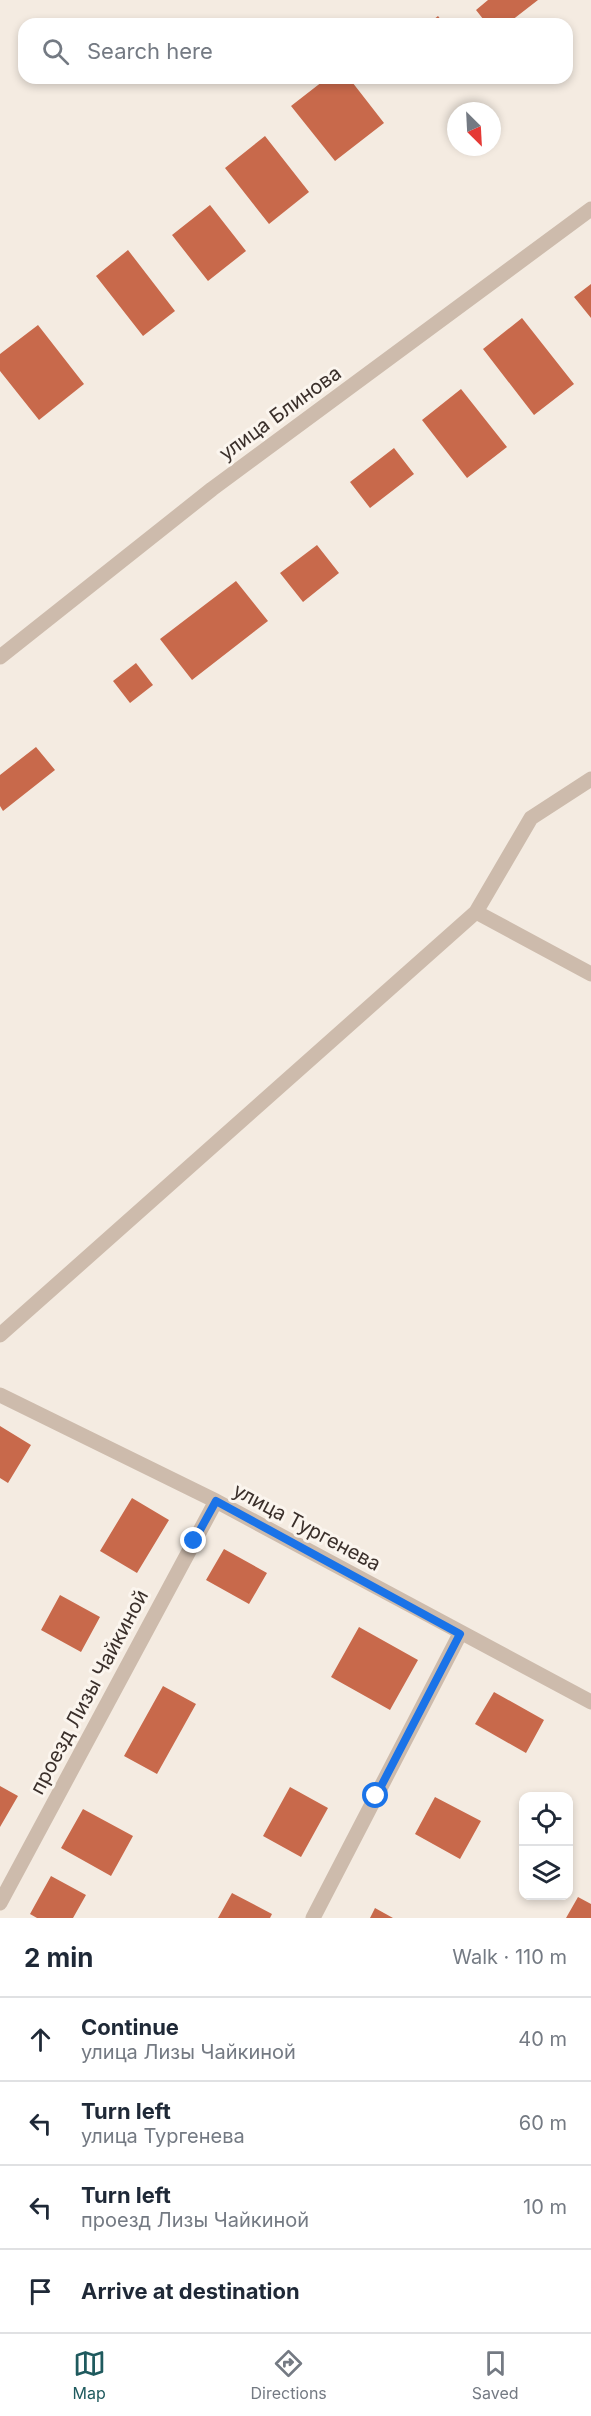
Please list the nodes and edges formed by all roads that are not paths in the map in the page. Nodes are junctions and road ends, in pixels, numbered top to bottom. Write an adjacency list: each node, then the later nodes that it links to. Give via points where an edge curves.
1 (591, 210): 2 (street, улица Блинова, via 213,489)
2 (0, 657)
3 (591, 779): 4 (street, via 531,819)
4 (476, 912): 5 (street); 6 (street)
5 (591, 974)
6 (0, 1335)
7 (0, 1395): 8 (street, улица Тургенева)
8 (216, 1501): 9 (street, улица Тургенева); 11 (street, проезд Лизы Чайкиной)
9 (460, 1634): 10 (street, улица Тургенева); 12 (street)
10 (591, 1702)
11 (0, 1903)
12 (313, 1918)

